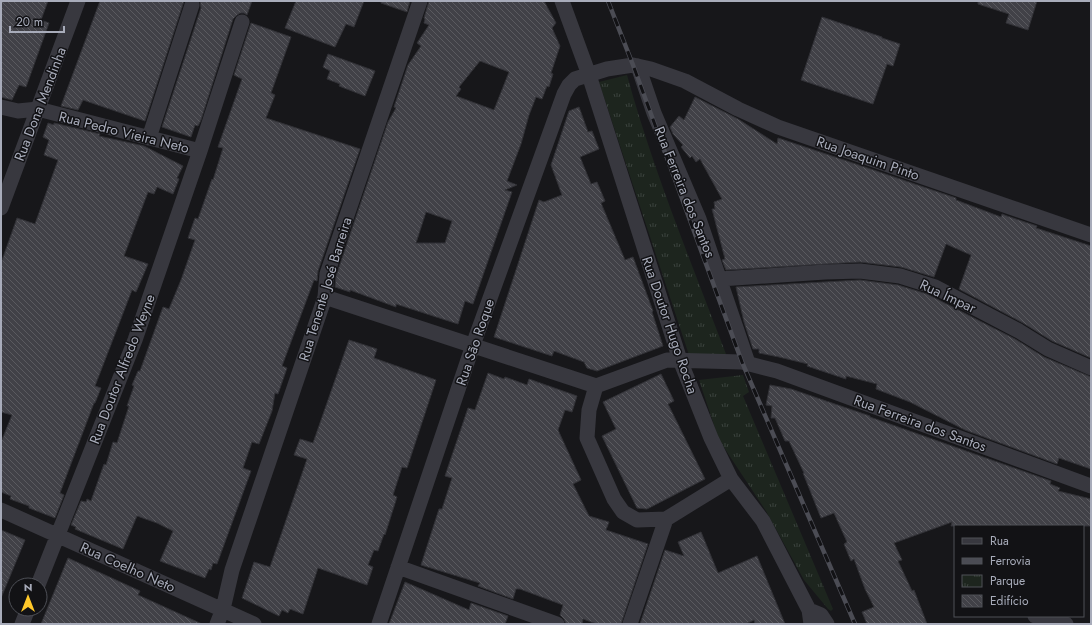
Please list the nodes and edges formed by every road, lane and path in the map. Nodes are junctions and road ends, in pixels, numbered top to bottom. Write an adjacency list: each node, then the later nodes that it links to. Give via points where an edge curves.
1 (78, 1): 9 (street, Rua Dona Mendinha)
2 (420, 1): 16 (street, Rua Tenente José Barreira, via 327,274)
3 (562, 1): 7 (street, Rua Doutor Hugo Rocha)
4 (192, 5): 10 (street)
5 (242, 22): 11 (street, Rua Doutor Alfredo Weyne)
6 (644, 67): 7 (street, via 633,65); 14 (street, Rua Joaquim Pinto, via 685,81 778,127); 15 (street, Rua Ferreira dos Santos, via 654,114 699,220)
7 (589, 75): 17 (street, Rua São Roque, via 575,79 564,94); 18 (street, Rua Doutor Hugo Rocha)
8 (1, 107): 9 (street, Rua Pedro Vieira Neto, via 18,111)
9 (38, 109): 10 (street, Rua Pedro Vieira Neto); 12 (street, Rua Dona Mendinha)
10 (148, 138): 11 (street, Rua Pedro Vieira Neto)
11 (200, 151): 26 (street, Rua Doutor Alfredo Weyne, via 135,340)
12 (7, 172): 13 (street, Rua Dona Mendinha)
13 (1, 208)
14 (1091, 235)
15 (720, 279): 19 (street, Rua Ferreira dos Santos); 20 (street, Rua Ímpar, via 860,271 900,276 935,287 1048,349)
16 (325, 297): 17 (street); 29 (street, Rua Tenente José Barreira, via 232,570)
17 (474, 345): 21 (street); 27 (street, Rua São Roque)
18 (680, 360): 19 (street, Rua Ferreira dos Santos); 21 (street, Rua Ferreira dos Santos, via 667,360); 22 (street, Rua Doutor Hugo Rocha, via 711,438)
19 (748, 363): 23 (street, Rua Ferreira dos Santos, via 777,371)
20 (1091, 368)
21 (596, 386): 25 (street, via 589,410 588,438 614,499 623,512 637,520)
22 (731, 479): 25 (street); 30 (street, Rua Doutor Hugo Rocha, via 763,521)
23 (1091, 486)
24 (1, 510): 26 (street, Rua Coelho Neto)
25 (666, 519): 36 (street)
26 (58, 536): 28 (street, Rua Doutor Alfredo Weyne); 29 (street, Rua Coelho Neto)
27 (398, 567): 34 (street, Rua São Roque); 35 (street)
28 (41, 577)
29 (223, 609): 32 (street, Rua Tenente José Barreira); 33 (street, Rua Coelho Neto)
30 (810, 617): 37 (street, Rua Doutor Hugo Rocha, via 821,615)
31 (1039, 617): 38 (street)
32 (217, 624)
33 (254, 624)
34 (379, 624)
35 (557, 624)
36 (630, 624)
37 (827, 624)
38 (1066, 624)

